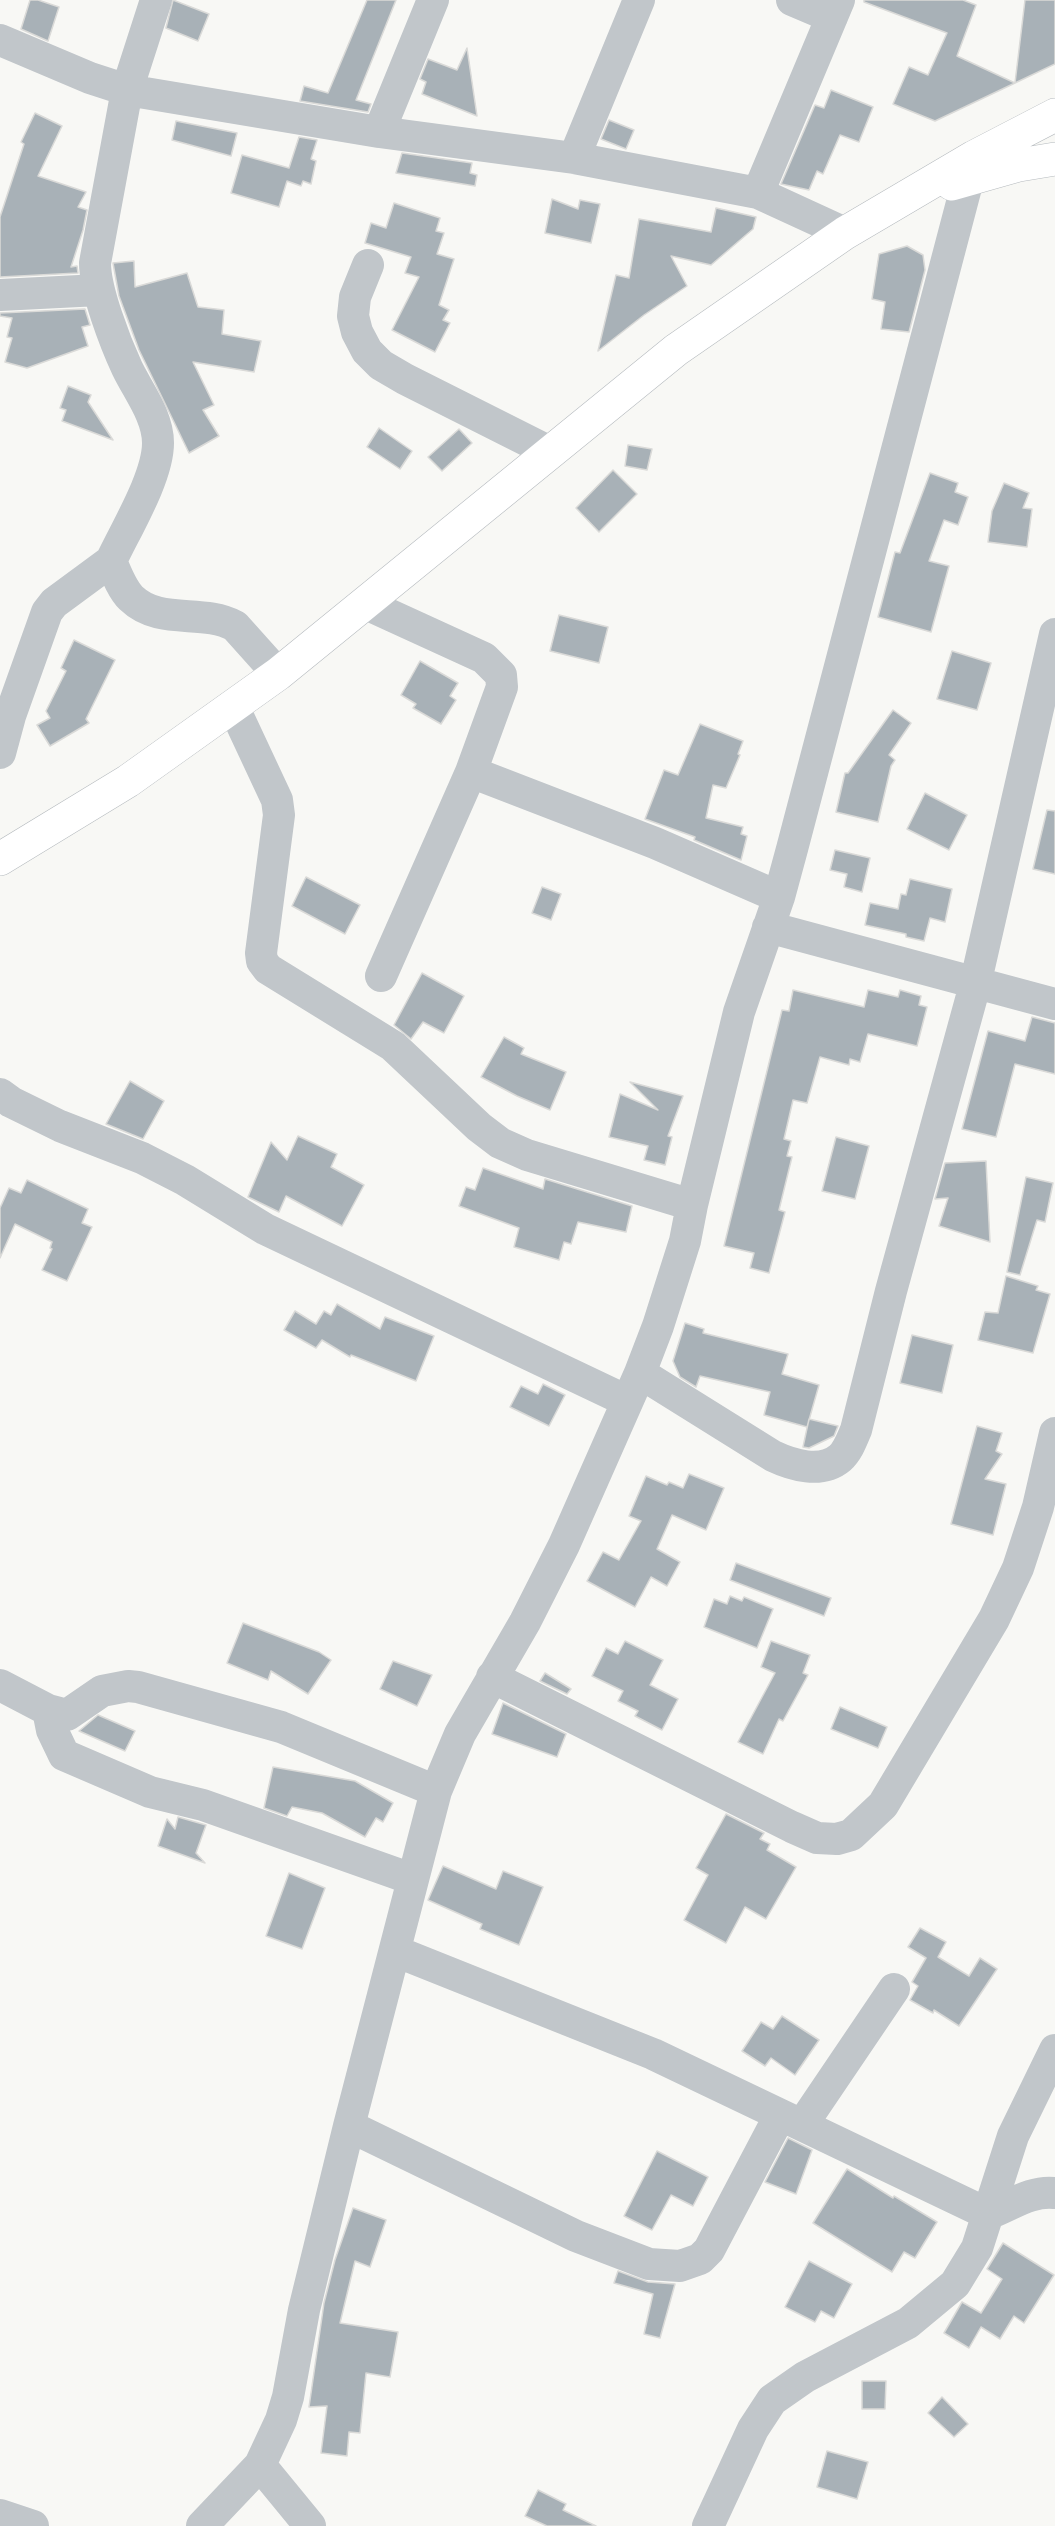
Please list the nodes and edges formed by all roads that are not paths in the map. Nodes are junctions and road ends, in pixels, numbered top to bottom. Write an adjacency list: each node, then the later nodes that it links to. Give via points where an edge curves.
1 (156, 0): 7 (street)
2 (433, 0): 9 (street)
3 (639, 0): 10 (street)
4 (792, 0): 5 (street)
5 (836, 9): 13 (street)
6 (0, 40): 7 (street)
7 (127, 90): 9 (street); 16 (street, via 98,243 95,276)
8 (1055, 115): 12 (main road)
9 (379, 132): 10 (street)
10 (574, 158): 13 (street)
11 (1055, 159): 12 (main road)
12 (972, 168): 14 (main road, via 915,192); 27 (street)
13 (758, 193): 14 (street)
14 (845, 233): 18 (main road, via 676,350)
15 (369, 265): 18 (street, via 355,297 353,316 367,351 405,379)
16 (99, 290): 17 (street); 19 (street, via 126,366 156,425 158,444 147,490)
17 (0, 295)
18 (550, 452): 20 (main road)
19 (111, 561): 22 (street, via 131,598 140,605 172,616 206,617 230,623); 24 (street, via 47,612)
20 (366, 604): 22 (main road); 25 (street, via 484,658 501,675 502,687)
21 (1055, 634): 30 (street)
22 (278, 674): 23 (main road)
23 (234, 708): 26 (main road, via 128,781); 33 (street, via 277,801 279,815 261,953 268,969 393,1046 500,1143 527,1155)
24 (0, 753)
25 (471, 772): 27 (street, via 655,843); 29 (street)
26 (0, 859)
27 (779, 897): 28 (street)
28 (768, 927): 30 (street); 33 (street, via 739,1012)
29 (381, 976)
30 (975, 985): 31 (street); 34 (street, via 856,1430 844,1454 822,1466 808,1467 782,1460)
31 (1055, 1004)
32 (0, 1094): 35 (street, via 60,1126 142,1158 264,1229)
33 (692, 1205): 34 (street, via 675,1278)
34 (640, 1373): 35 (street)
35 (627, 1401): 37 (street, via 564,1545)
36 (1055, 1433): 37 (street, via 1032,1527 994,1619 883,1805 851,1835 817,1838 792,1827)
37 (492, 1677): 40 (street, via 460,1734)
38 (0, 1684): 39 (street)
39 (48, 1710): 40 (street, via 68,1715 102,1691 138,1687 281,1727); 41 (street, via 64,1755 150,1792 204,1806)
40 (436, 1791): 41 (street)
41 (412, 1879): 42 (street)
42 (395, 1951): 45 (street, via 653,2055); 46 (street)
43 (894, 1989): 45 (street)
44 (1055, 2050): 48 (street, via 1013,2136)
45 (791, 2120): 46 (street, via 710,2250 700,2259 680,2266 649,2264 576,2236); 48 (street)
46 (349, 2126): 49 (street, via 304,2310 288,2397)
47 (1055, 2193): 48 (street, via 1024,2198)
48 (988, 2214): 54 (street, via 977,2248 955,2284 908,2323 805,2377 772,2400 753,2429)
49 (260, 2465): 52 (street); 53 (street)
50 (0, 2515): 51 (street)
51 (33, 2526)
52 (202, 2526)
53 (310, 2526)
54 (708, 2526)

